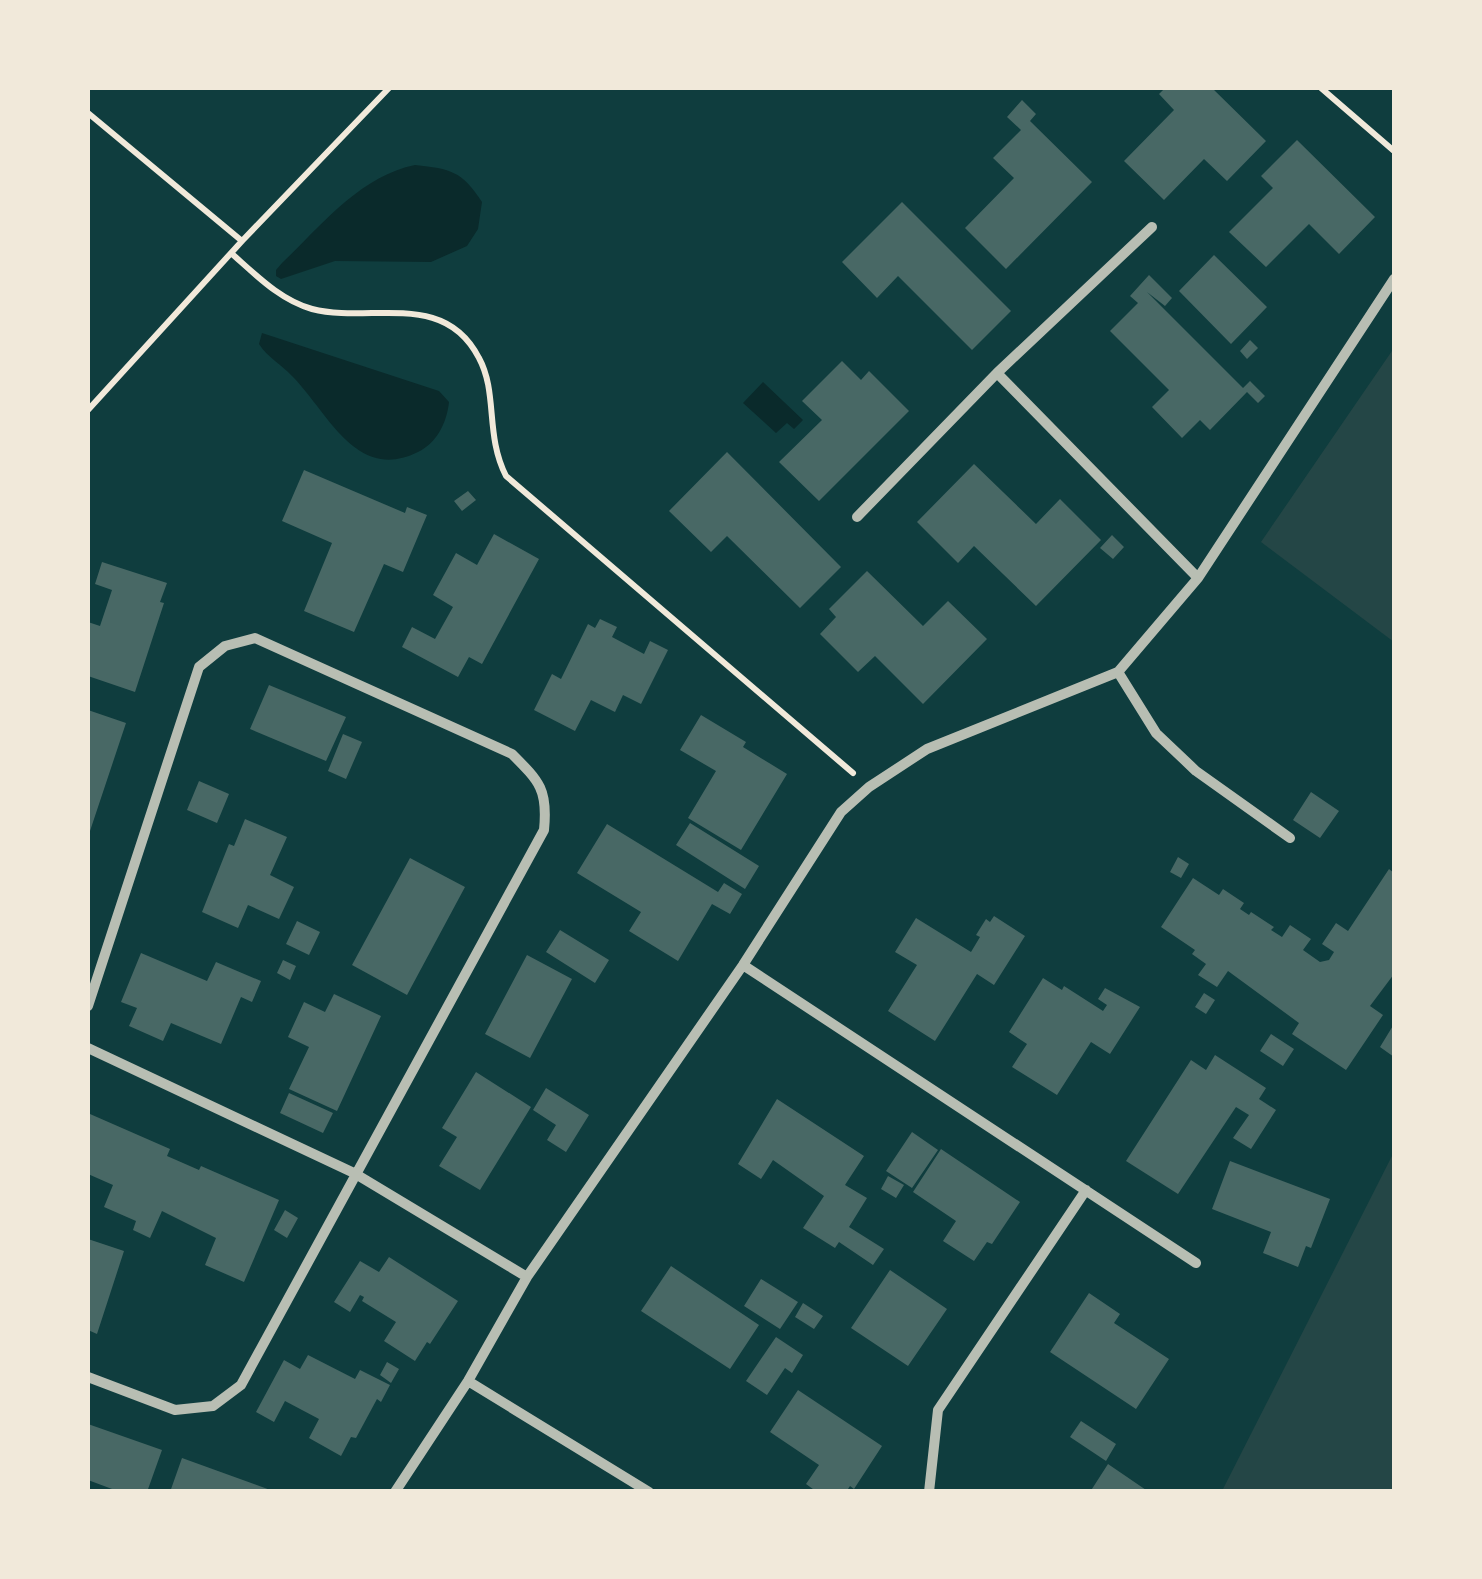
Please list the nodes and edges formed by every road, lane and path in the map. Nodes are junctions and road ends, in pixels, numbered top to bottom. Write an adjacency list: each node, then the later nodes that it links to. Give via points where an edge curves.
1 (389, 88): 6 (path)
2 (1320, 88): 4 (path)
3 (88, 113): 6 (path)
4 (1394, 151)
5 (1152, 228): 9 (street)
6 (242, 240): 7 (path)
7 (231, 253): 10 (path); 14 (path, via 280,295 311,309 421,314 456,330 480,359 495,454 506,476)
8 (1394, 279): 12 (street)
9 (998, 373): 11 (street); 12 (street)
10 (88, 410)
11 (856, 517)
12 (1198, 578): 13 (street)
13 (1118, 672): 14 (street, via 927,749); 15 (street, via 1156,732 1196,771)
14 (869, 787): 16 (street, via 840,812)
15 (1290, 838)
16 (743, 965): 20 (street); 22 (street)
17 (88, 1006): 19 (street, via 200,667 225,646 255,638 512,754 547,800 544,830)
18 (88, 1048): 19 (street)
19 (354, 1174): 22 (street); 23 (street, via 241,1385 212,1406 175,1410)
20 (1086, 1190): 21 (street); 27 (street, via 938,1410)
21 (1196, 1263)
22 (528, 1277): 24 (street)
23 (88, 1377)
24 (468, 1382): 25 (street); 26 (street)
25 (395, 1492)
26 (649, 1492)
27 (929, 1492)

